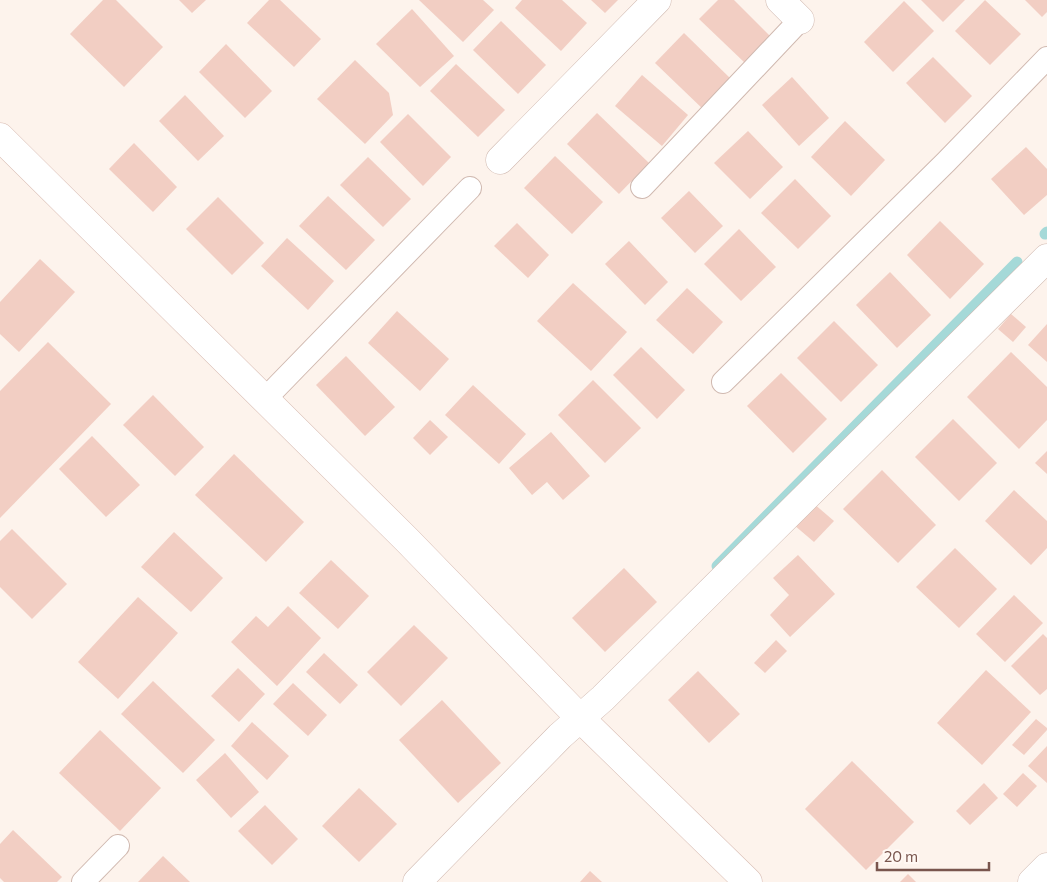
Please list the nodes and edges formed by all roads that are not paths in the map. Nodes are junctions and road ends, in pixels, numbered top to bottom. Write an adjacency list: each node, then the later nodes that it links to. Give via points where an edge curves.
1 (657, 0): 6 (street)
2 (780, 0): 3 (street)
3 (800, 20): 7 (lane)
4 (1047, 58): 10 (lane)
5 (0, 137): 11 (street)
6 (500, 160)
7 (642, 187)
8 (470, 188): 11 (lane)
9 (1046, 261): 12 (street)
10 (723, 382)
11 (265, 399): 12 (street)
12 (580, 718): 16 (street); 17 (street)
13 (118, 846): 15 (lane)
14 (1047, 867): 18 (street)
15 (83, 882)
16 (416, 882)
17 (748, 882)
18 (1032, 882)

